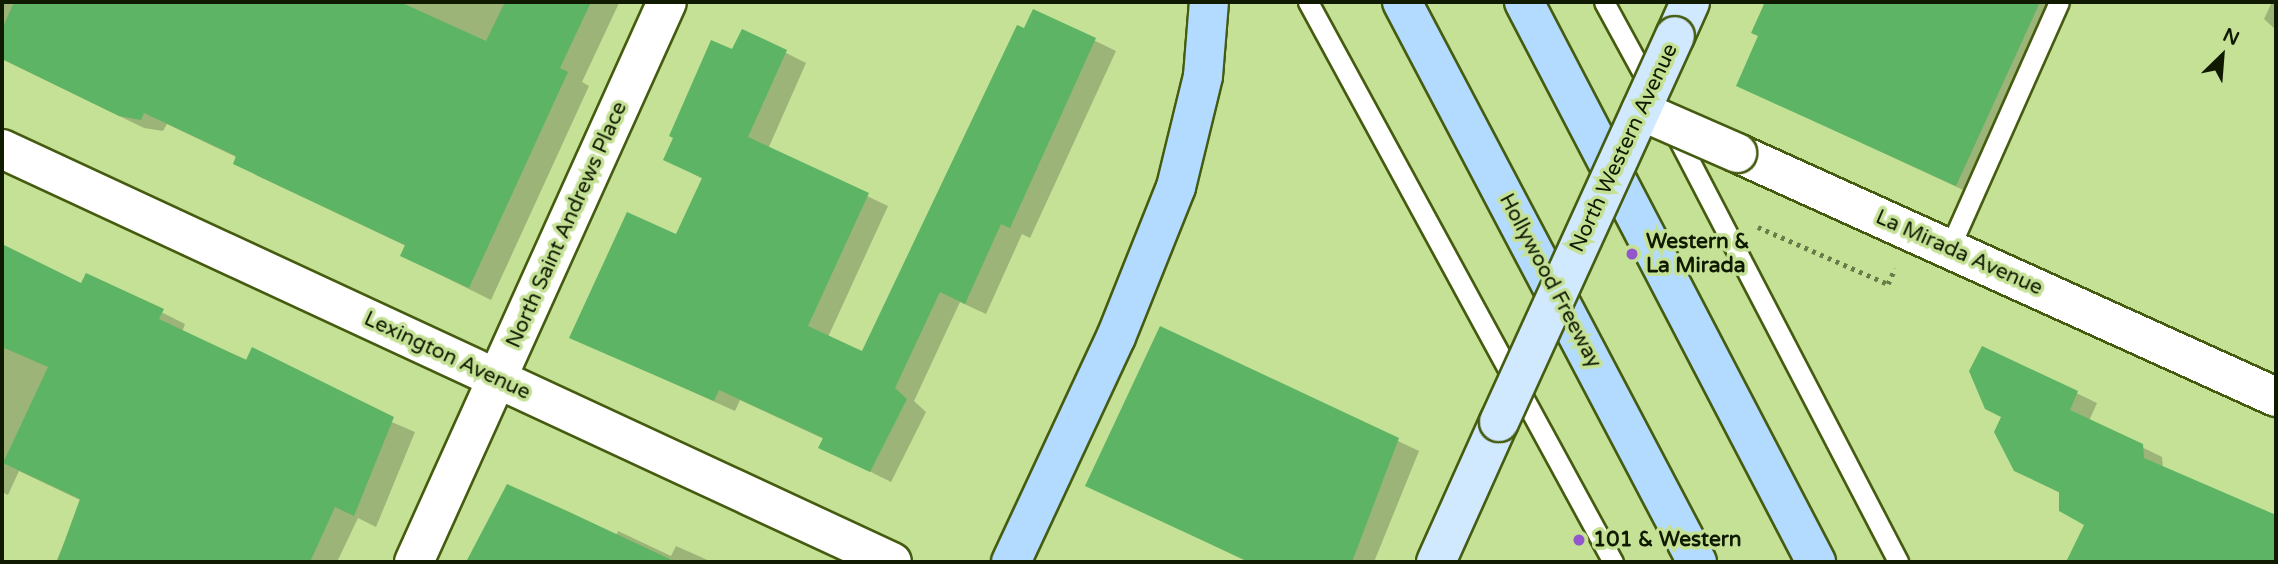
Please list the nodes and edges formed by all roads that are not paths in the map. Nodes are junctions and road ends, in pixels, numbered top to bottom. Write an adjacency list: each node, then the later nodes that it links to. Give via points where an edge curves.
1 (667, 2): 12 (street, North Saint Andrews Place)
2 (1209, 2): 16 (highway, via 1203,76 1176,187 1116,337)
3 (1308, 2): 18 (lane)
4 (1402, 2): 19 (highway, Hollywood Freeway)
5 (1524, 2): 20 (highway)
6 (1604, 2): 21 (lane, via 1719,210)
7 (1690, 2): 9 (main road, North Western Avenue, bridge)
8 (2059, 2): 11 (lane)
9 (1641, 111): 11 (street, La Mirada Avenue, bridge); 17 (main road, North Western Avenue, bridge)
10 (2, 149): 12 (street, Lexington Avenue)
11 (1949, 249): 13 (street, La Mirada Avenue)
12 (498, 379): 14 (street, North Saint Andrews Place); 15 (street, Lexington Avenue)
13 (2276, 397)
14 (414, 562)
15 (892, 562)
16 (1011, 562)
17 (1436, 562)
18 (1614, 562)
19 (1697, 562)
20 (1816, 562)
21 (1898, 562)

